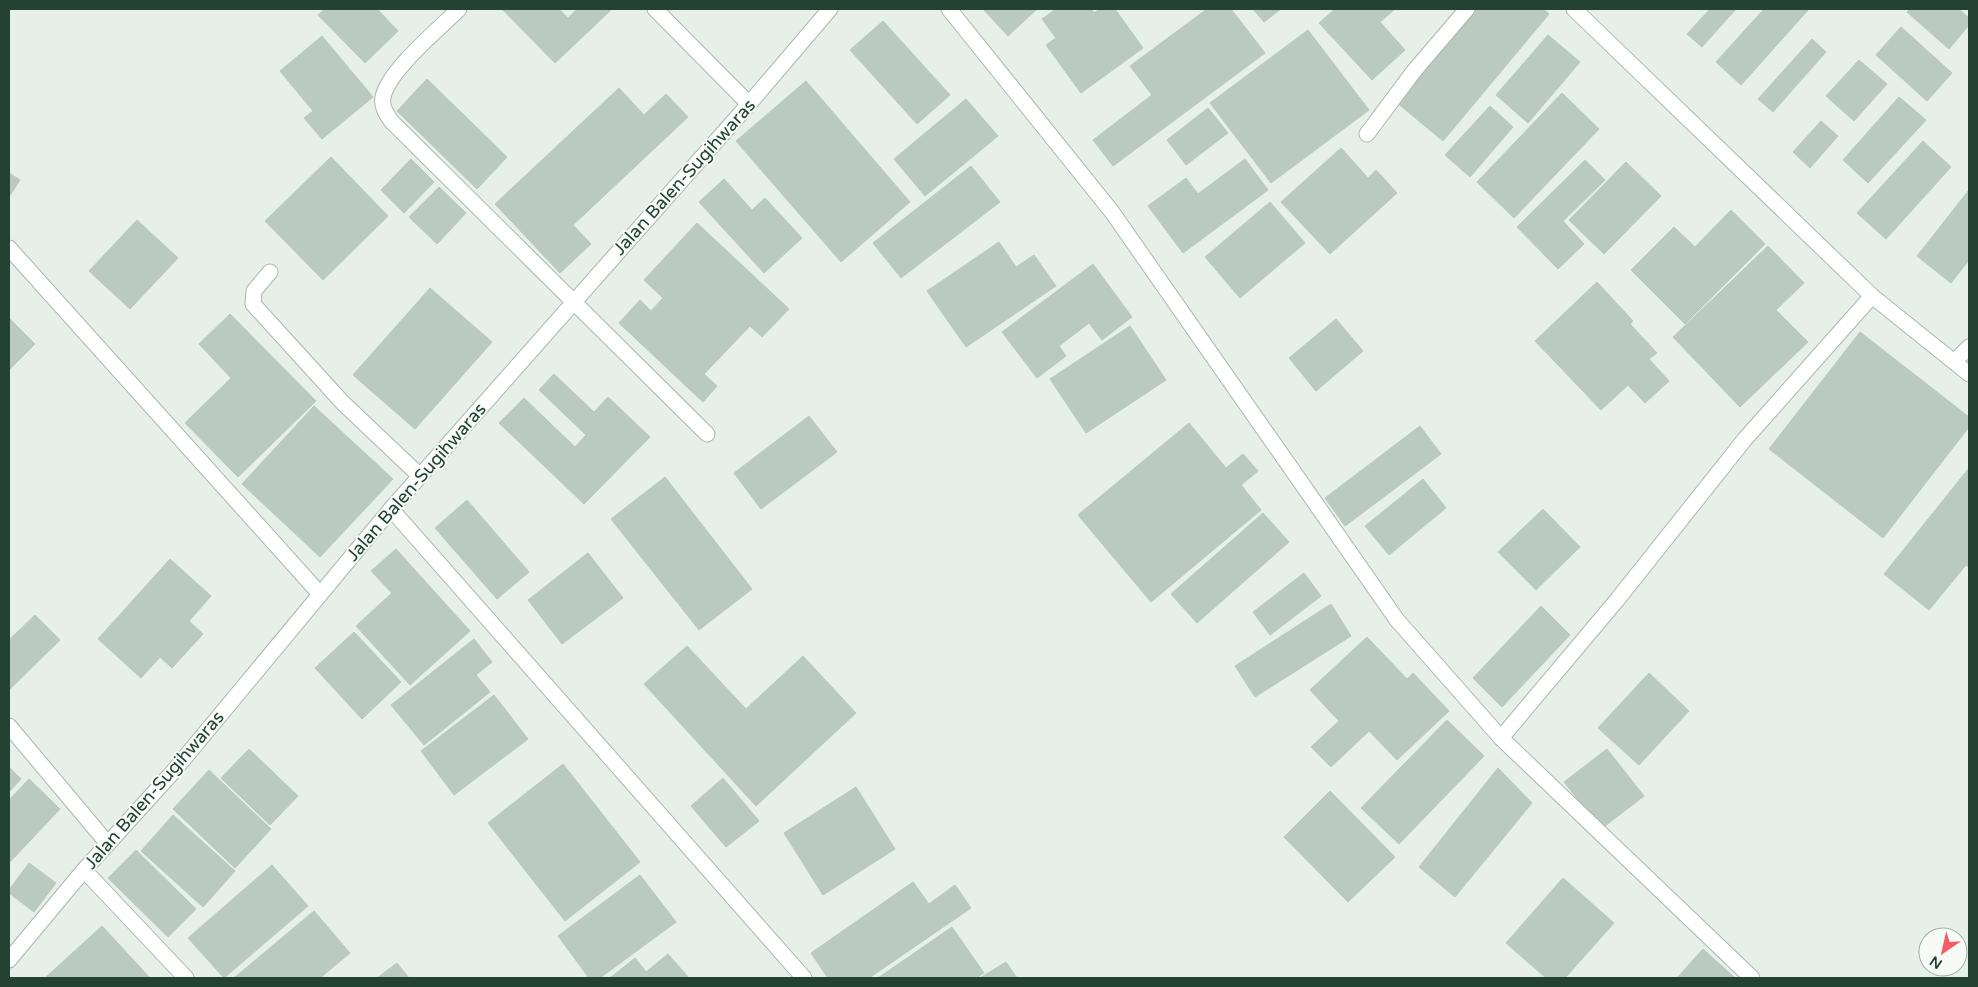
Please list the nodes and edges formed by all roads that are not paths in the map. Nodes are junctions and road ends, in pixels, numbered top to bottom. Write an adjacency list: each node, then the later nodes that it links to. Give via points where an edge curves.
1 (459, 9): 12 (street, via 392,76 382,99 385,111 392,122)
2 (656, 9): 7 (street)
3 (830, 9): 7 (street, Jalan Balen-Sugihwaras)
4 (949, 9): 21 (street, via 1112,212 1397,620)
5 (1467, 9): 8 (street, via 1414,71)
6 (1574, 9): 11 (street)
7 (749, 104): 12 (street, Jalan Balen-Sugihwaras)
8 (1367, 134)
9 (9, 248): 19 (street)
10 (270, 272): 17 (street, via 254,291 253,304 342,403)
11 (1872, 296): 14 (street); 21 (street, via 1745,439 1617,600)
12 (573, 302): 16 (street); 17 (street, Jalan Balen-Sugihwaras)
13 (1969, 347): 14 (street)
14 (1955, 361): 15 (street)
15 (1969, 374)
16 (707, 434)
17 (420, 476): 18 (street, Jalan Balen-Sugihwaras)
18 (391, 509): 19 (street, Jalan Balen-Sugihwaras); 26 (street)
19 (320, 594): 22 (street, Jalan Balen-Sugihwaras, via 172,773)
20 (9, 726): 22 (street)
21 (1501, 738): 27 (street)
22 (108, 844): 23 (street, Jalan Balen-Sugihwaras)
23 (84, 870): 24 (street, Jalan Balen-Sugihwaras); 25 (street)
24 (9, 960)
25 (186, 978)
26 (804, 978)
27 (1752, 978)

